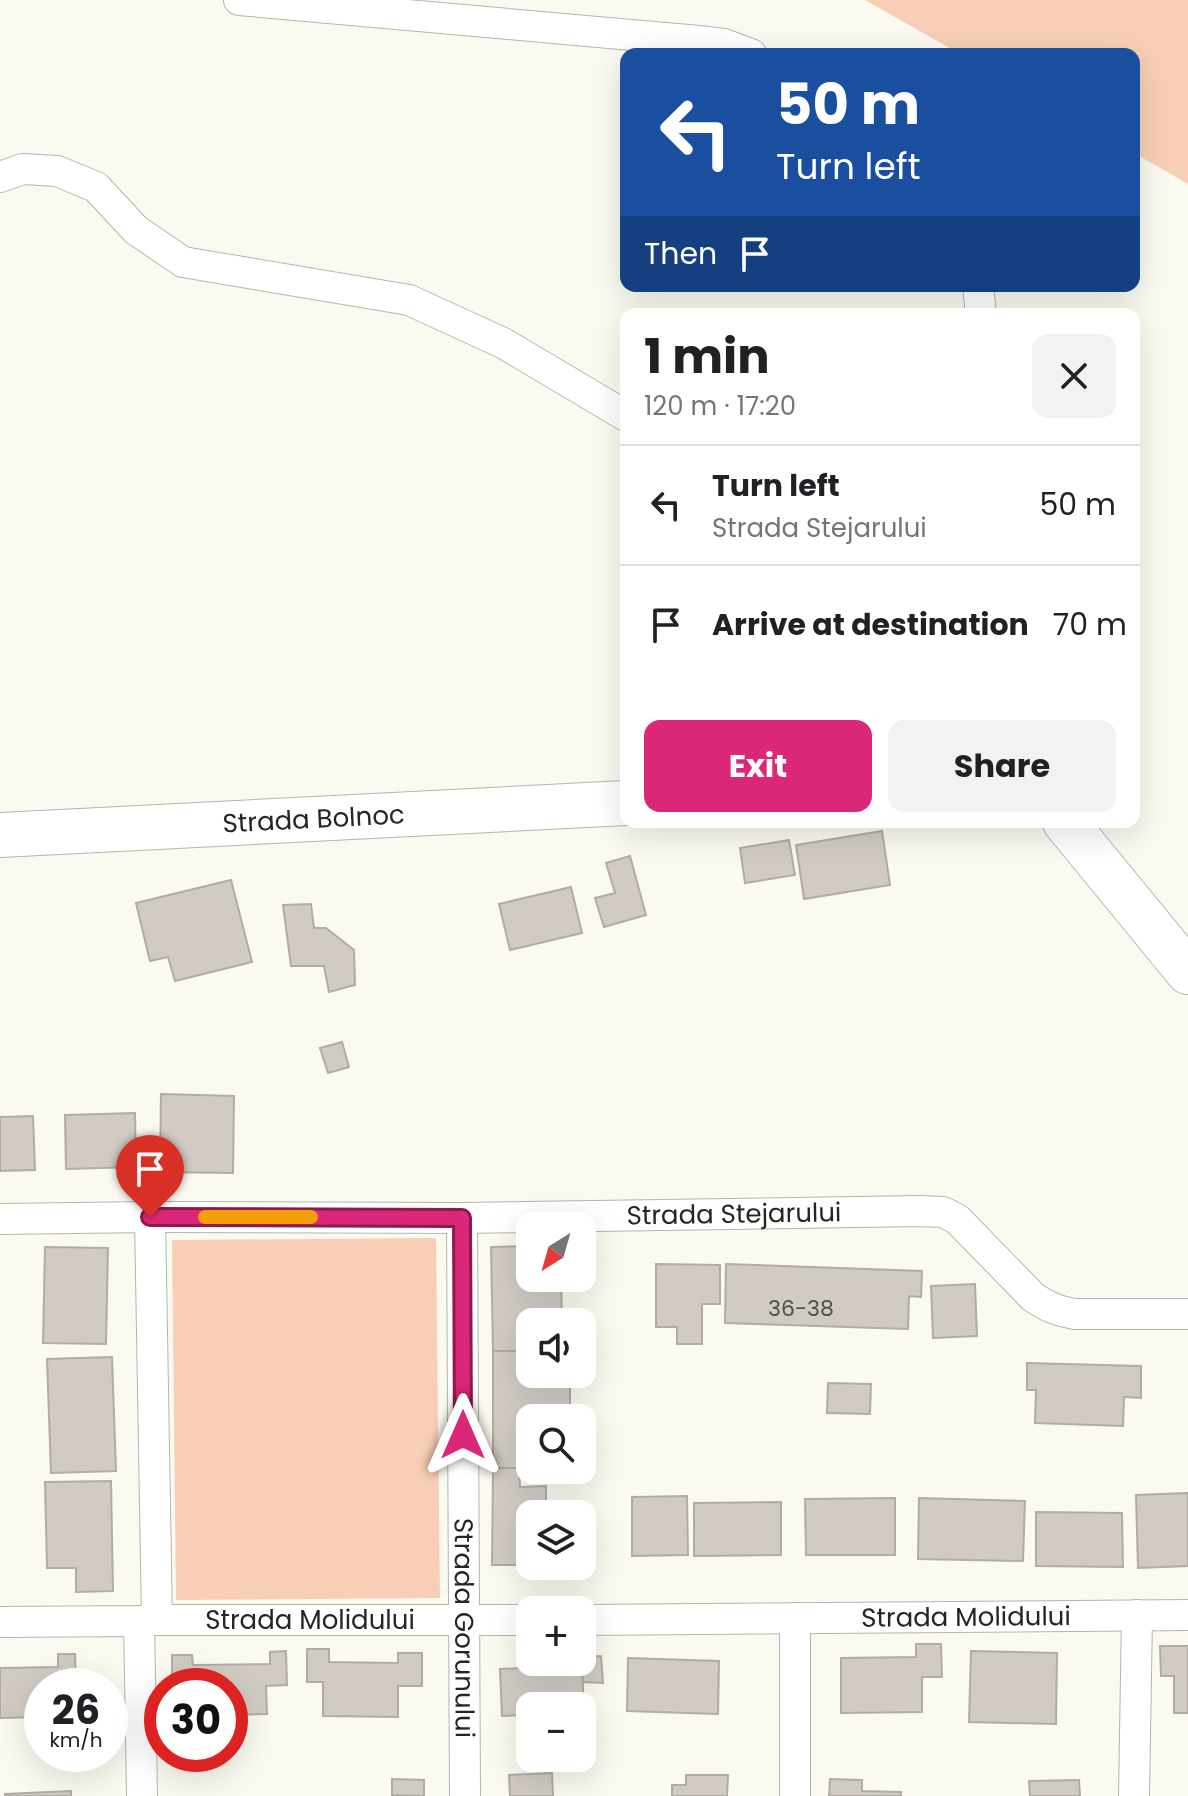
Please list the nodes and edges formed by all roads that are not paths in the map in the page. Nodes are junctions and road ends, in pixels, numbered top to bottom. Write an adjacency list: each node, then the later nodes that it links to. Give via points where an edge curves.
1 (239, 0): 2 (street)
2 (735, 48)
3 (0, 177): 4 (street, via 23,169 57,171 96,187 136,230 183,262 409,300 503,343)
4 (620, 412)
5 (620, 803): 7 (street, Strada Bolnoc)
6 (1070, 828): 8 (street)
7 (0, 835)
8 (1188, 972)
9 (150, 1217): 10 (street, Strada Stejarului); 11 (street, Strada Stejarului); 16 (street)
10 (462, 1218): 12 (street, Strada Stejarului, via 943,1212 957,1219 1047,1307 1075,1314); 19 (street, Strada Gorunului)
11 (0, 1219)
12 (1188, 1314)
13 (1137, 1615): 14 (street, Strada Molidului); 15 (street, Strada Molidului); 24 (street)
14 (1188, 1615)
15 (795, 1618): 18 (street, Strada Molidului); 23 (street)
16 (148, 1620): 19 (street, Strada Molidului); 20 (street, Strada Molidului); 21 (street)
17 (516, 1620): 19 (street, Strada Molidului)
18 (596, 1620)
19 (464, 1621): 22 (street, Strada Gorunului)
20 (0, 1622)
21 (142, 1796)
22 (465, 1796)
23 (795, 1796)
24 (1134, 1796)

